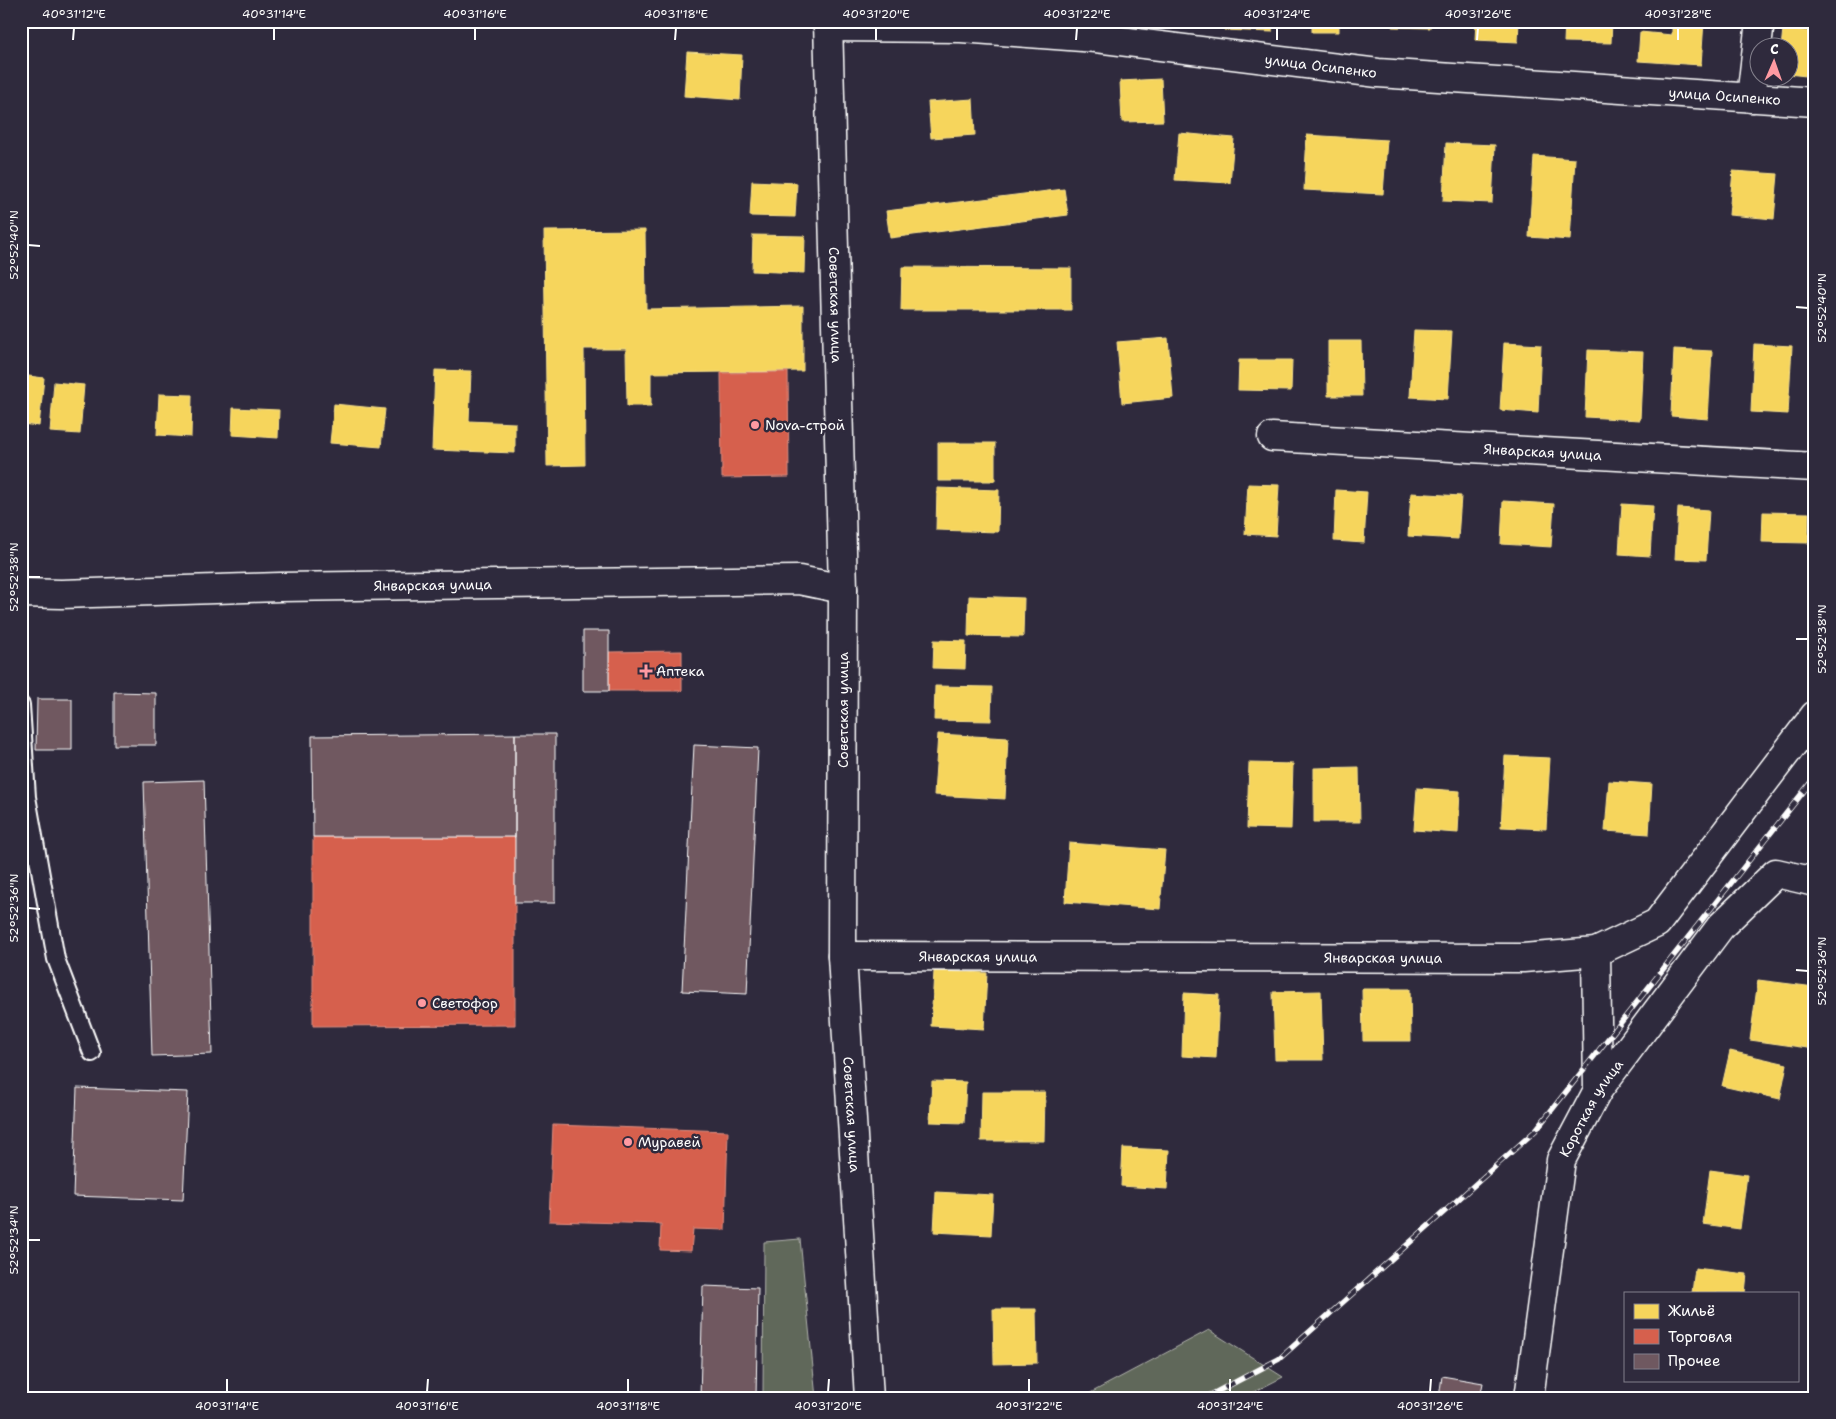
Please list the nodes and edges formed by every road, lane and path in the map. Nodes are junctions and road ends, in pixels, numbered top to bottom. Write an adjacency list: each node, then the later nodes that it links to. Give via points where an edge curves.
1 (1760, 21): 3 (street)
2 (828, 24): 3 (street, улица Осипенко, via 961,28 1086,37 1378,73); 7 (street, Советская улица)
3 (1751, 98): 4 (street, улица Осипенко)
4 (1815, 102)
5 (1272, 437): 6 (street, Январская улица)
6 (1815, 467)
7 (843, 589): 8 (street, Январская улица, via 799,580); 13 (street, Советская улица)
8 (21, 593)
9 (21, 705): 14 (lane, via 28,797 56,959)
10 (1815, 715): 12 (street, Январская улица, via 1657,923)
11 (1815, 882): 15 (street, Короткая улица, via 1776,873 1721,926)
12 (1596, 952): 13 (street, Январская улица, via 1523,958); 15 (street)
13 (842, 956): 16 (street, Советская улица)
14 (92, 1053)
15 (1598, 1090): 17 (street, Короткая улица, via 1561,1160)
16 (869, 1398)
17 (1529, 1398)

